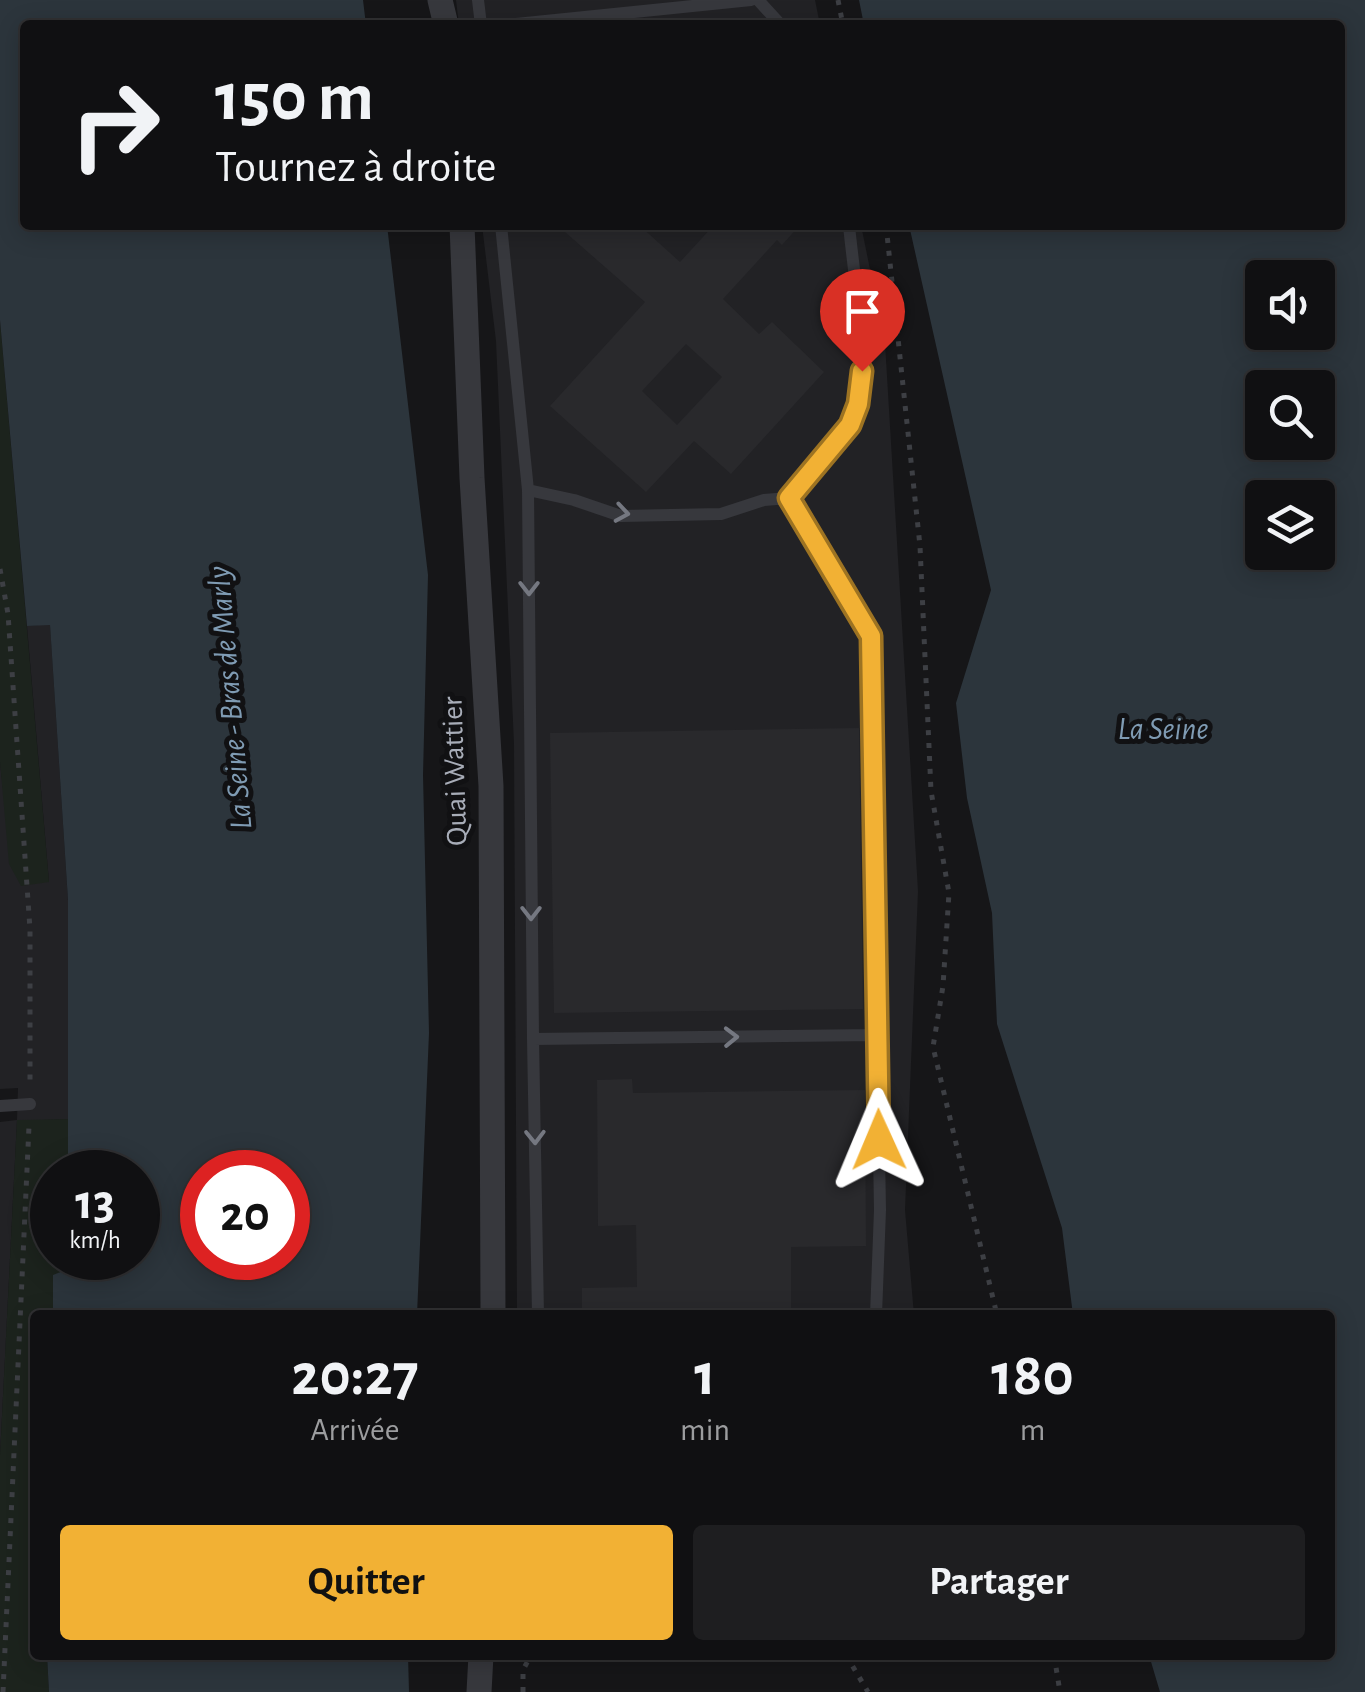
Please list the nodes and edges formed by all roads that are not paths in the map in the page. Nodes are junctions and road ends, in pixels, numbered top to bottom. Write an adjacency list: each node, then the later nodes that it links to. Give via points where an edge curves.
1 (755, 0): 2 (lane); 3 (lane)
2 (557, 20)
3 (776, 20)
4 (462, 230): 13 (street, Quai Wattier, via 490,786)
5 (502, 230): 7 (lane)
6 (849, 230): 8 (lane, via 862,371 858,404 850,425)
7 (528, 490): 8 (lane, one-way to 8, via 621,516 721,514); 10 (lane, one-way to 10)
8 (789, 498): 9 (lane, via 871,636)
9 (877, 1035): 10 (lane, one-way to 9); 15 (lane)
10 (532, 1040): 14 (lane, one-way to 14)
11 (30, 1104): 12 (lane)
12 (0, 1106)
13 (494, 1310)
14 (538, 1310)
15 (876, 1310)
16 (481, 1660): 17 (street)
17 (479, 1692)

